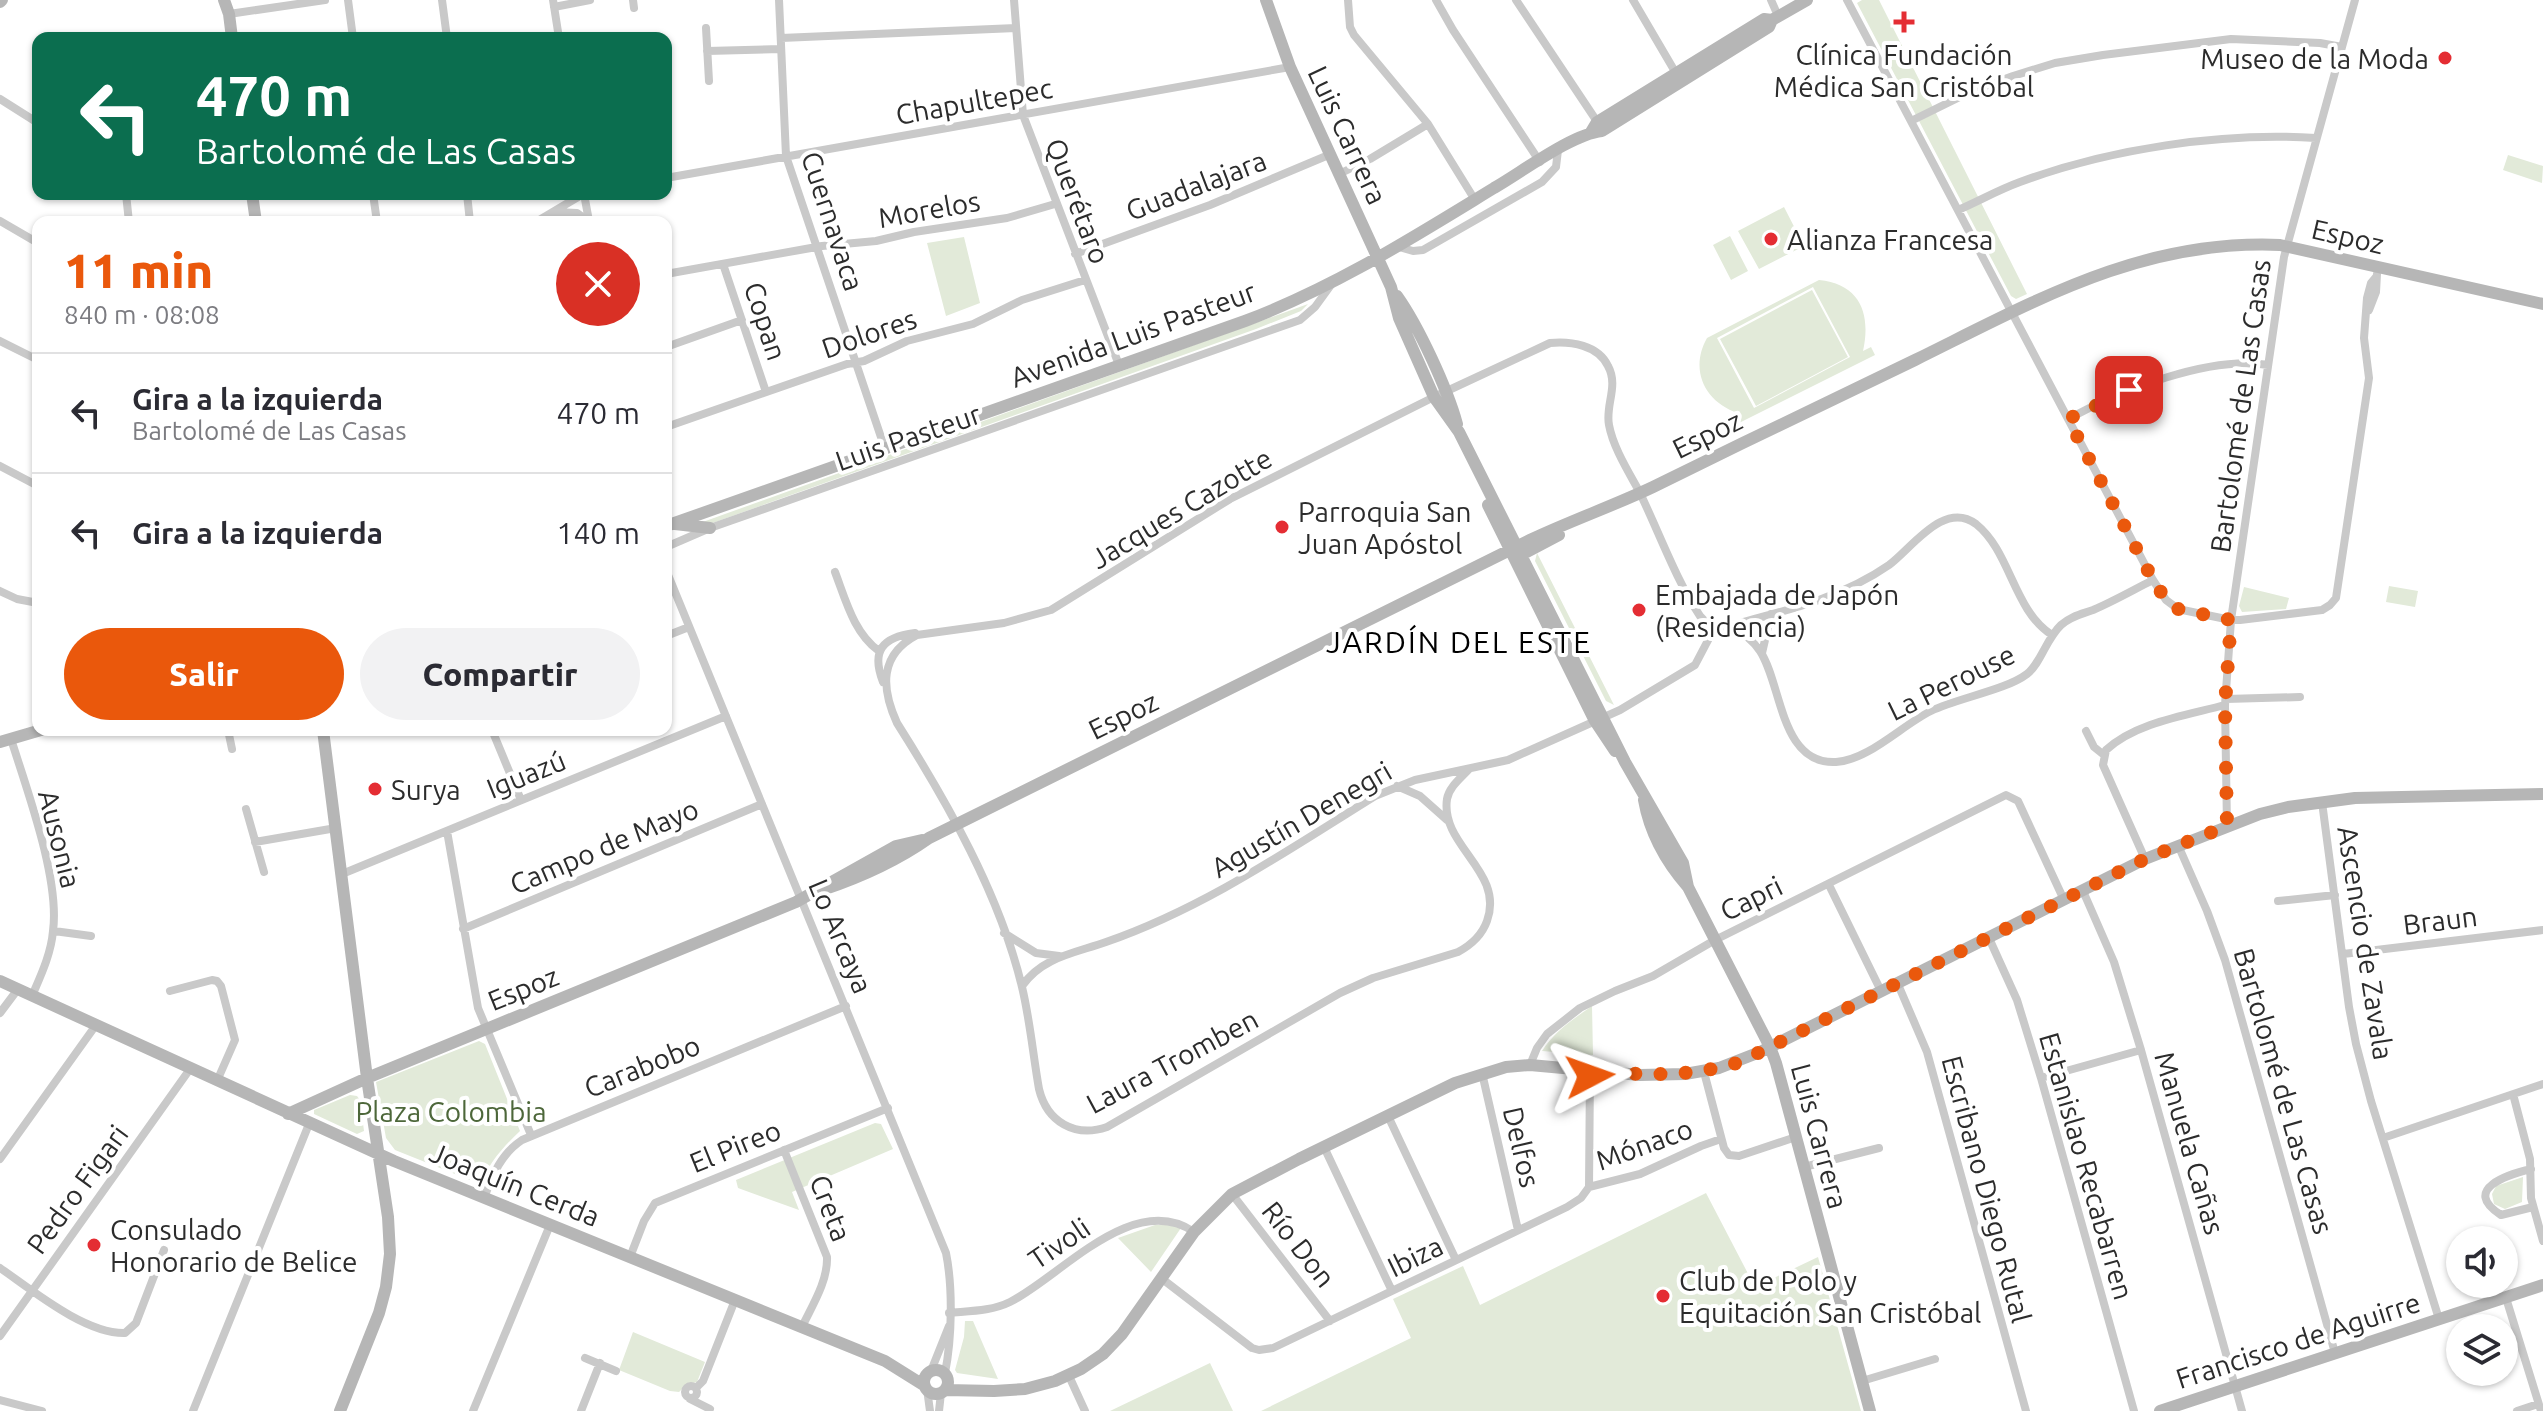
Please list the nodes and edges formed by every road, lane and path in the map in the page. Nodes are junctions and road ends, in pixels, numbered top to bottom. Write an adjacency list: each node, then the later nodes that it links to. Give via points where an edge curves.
1 (224, 0): 19 (street)
2 (231, 0): 19 (street)
3 (325, 0): 19 (street)
4 (348, 0): 24 (street)
5 (442, 0): 25 (street)
6 (590, 0): 18 (street)
7 (779, 0): 27 (street, Cuernavaca)
8 (1014, 0): 22 (street, Querétaro)
9 (1266, 0): 31 (street, Luis Carrera)
10 (1348, 0): 38 (street, via 1354,35)
11 (1436, 0): 44 (street)
12 (1516, 0): 39 (street)
13 (1633, 0): 32 (street)
14 (1771, 0): 20 (street)
15 (1807, 0): 20 (street, Avenida Luis Pasteur)
16 (1847, 0): 37 (street)
17 (2355, 0): 28 (street, Bartolomé de Las Casas)
18 (554, 3): 26 (street)
19 (229, 14): 23 (street)
20 (1775, 18): 32 (street, Avenida Luis Pasteur, via 1764,19)
21 (706, 28): 30 (street)
22 (1016, 28): 27 (street); 35 (street, Querétaro)
23 (231, 32)
24 (352, 32)
25 (446, 32)
26 (558, 32)
27 (781, 38): 29 (street, Cuernavaca)
28 (2342, 47): 37 (street, via 2231,39 2055,63 1972,91); 40 (street, Bartolomé de Las Casas)
29 (781, 49): 30 (street); 43 (street, Cuernavaca)
30 (707, 51): 33 (street)
31 (1290, 67): 35 (street, Chapultepec); 42 (street, Luis Carrera)
32 (1679, 78): 39 (street, Avenida Luis Pasteur)
33 (709, 81)
34 (0, 99): 36 (street)
35 (1023, 115): 43 (street, Chapultepec); 49 (street, Querétaro)
36 (32, 117)
37 (1911, 121): 50 (street)
38 (1428, 124): 45 (street); 48 (street)
39 (1597, 128): 41 (street, Avenida Luis Pasteur)
40 (2316, 138): 50 (street, via 2223,140 2090,160 2022,181); 56 (street, Bartolomé de Las Casas)
41 (1558, 150): 44 (street, Avenida Luis Pasteur); 57 (street, via 1556,167 1542,182 1423,250)
42 (1331, 154): 45 (street, Luis Carrera); 59 (street, Guadalajara)
43 (786, 156): 46 (street, Chapultepec); 58 (street, Cuernavaca)
44 (1540, 162): 48 (street, Avenida Luis Pasteur)
45 (1339, 174): 60 (street, Luis Carrera)
46 (672, 177)
47 (574, 200): 51 (street)
48 (1475, 200): 57 (street, Avenida Luis Pasteur)
49 (1055, 204): 58 (street, Morelos, via 1007,218); 59 (street, Querétaro)
50 (1958, 210): 67 (street)
51 (555, 212): 52 (street); 53 (street)
52 (547, 216)
53 (581, 216)
54 (0, 221): 55 (street)
55 (32, 240)
56 (2286, 246): 62 (street, Espoz); 67 (street, Espoz, via 2226,245 2166,254 2096,275); 74 (street, Bartolomé de Las Casas)
57 (1399, 247): 60 (street, Avenida Luis Pasteur)
58 (817, 248): 61 (street, Morelos); 72 (street, Cuernavaca)
59 (1075, 254): 64 (street, Querétaro)
60 (1378, 259): 65 (street, Avenida Luis Pasteur); 76 (street, Luis Carrera, via 1399,318)
61 (723, 264): 63 (street, Morelos); 68 (street, Copan)
62 (2377, 272): 66 (street, Espoz); 94 (street, via 2368,291 2364,338 2369,378 2336,598 2322,610)
63 (672, 273)
64 (1085, 280): 72 (street, Dolores); 73 (street, Querétaro)
65 (1331, 285): 73 (street, Avenida Luis Pasteur); 85 (street, Luis Pasteur, via 1300,320)
66 (2543, 304)
67 (2012, 313): 77 (street); 82 (street, Espoz)
68 (742, 320): 70 (street); 75 (street, Copan)
69 (0, 341): 71 (street)
70 (672, 345)
71 (32, 357)
72 (856, 362): 75 (street, Dolores); 79 (street, Cuernavaca)
73 (1119, 365): 79 (street, Avenida Luis Pasteur)
74 (2268, 365): 77 (street, via 2233,365 2169,377); 94 (street, Bartolomé de Las Casas)
75 (766, 392): 78 (street, Dolores)
76 (1440, 394): 82 (street, via 1550,343 1588,348 1611,373 1609,427); 87 (street, Luis Carrera, via 1482,479 1490,509); 98 (street, Jacques Cazotte, via 1230,499 1051,610 1004,623)
77 (2068, 419): 89 (street)
78 (672, 425)
79 (885, 449): 83 (street, Avenida Luis Pasteur)
80 (0, 466): 81 (street)
81 (32, 483)
82 (1640, 493): 87 (street, Espoz); 97 (street, via 1699,613)
83 (672, 524)
84 (672, 525): 85 (street)
85 (710, 528): 86 (street, Luis Pasteur)
86 (672, 544)
87 (1516, 554): 107 (street, Luis Carrera); 124 (street, Espoz)
88 (835, 572): 101 (street, via 860,633)
89 (2153, 580): 94 (street, via 2178,609); 100 (street, La Perouse, via 2070,618)
90 (672, 585): 96 (street, Lo Arcaya)
91 (0, 591): 92 (street)
92 (32, 602)
93 (1771, 614): 95 (street); 100 (street, via 1854,586 1935,525 1955,517 1974,523 1991,542 2034,619); 102 (street)
94 (2231, 620): 105 (street, Bartolomé de Las Casas)
95 (1727, 626): 97 (street); 102 (street)
96 (689, 627): 99 (street); 106 (street, Lo Arcaya)
97 (1715, 627): 107 (street, Agustín Denegri, via 1688,671)
98 (936, 631): 101 (street, Jacques Cazotte, via 897,637); 103 (street, Jacques Cazotte, via 905,642 889,664)
99 (672, 634)
100 (2052, 635): 102 (street, La Perouse, via 2027,674 1931,711 1866,752 1836,762 1815,758 1798,744)
101 (879, 651): 103 (street, via 877,666)
102 (1762, 653)
103 (885, 688): 124 (street, via 897,723)
104 (2300, 697): 105 (street)
105 (2226, 702): 115 (street, via 2148,726); 125 (street, Bartolomé de Las Casas)
106 (726, 716): 119 (street, Iguazú); 121 (street, Lo Arcaya)
107 (1600, 719): 116 (street, Agustín Denegri, via 1508,760); 145 (street, Luis Carrera, via 1643,795 1648,822 1670,866 1688,887)
108 (2086, 731): 115 (street)
109 (32, 732): 113 (street)
110 (229, 736): 114 (street)
111 (324, 736): 126 (street)
112 (494, 736): 119 (street)
113 (5, 740): 141 (street, Ausonia, via 52,885)
114 (232, 749)
115 (2104, 755): 130 (street, via 2103,765)
116 (1469, 769): 117 (street, Agustín Denegri); 123 (street, via 1448,794)
117 (1397, 786): 123 (street, Laura Tromben, via 1426,799); 147 (street, Agustín Denegri, via 1198,904)
118 (2543, 794): 120 (street)
119 (521, 800): 127 (street, Iguazú)
120 (2322, 802): 125 (street); 135 (street, Ascencio de Zavala)
121 (762, 804): 136 (street, Lo Arcaya); 139 (street, Campo de Mayo)
122 (246, 809): 128 (street)
123 (1450, 823): 150 (street, Laura Tromben, via 1490,894 1487,922 1470,944 1340,993 1107,1127 1074,1130 1053,1118 1044,1105)
124 (956, 825): 136 (street, Espoz, via 896,846); 142 (street, Laura Tromben)
125 (2227, 826): 129 (street)
126 (336, 828): 128 (street); 132 (street)
127 (447, 831): 132 (street, Iguazú); 139 (street)
128 (255, 842): 131 (street)
129 (2178, 845): 130 (street); 211 (street, Bartolomé de Las Casas, via 2225,960)
130 (2145, 859): 134 (street)
131 (264, 872)
132 (342, 874): 166 (street)
133 (1829, 885): 137 (street, Capri, via 2006,795 2018,801); 145 (street, Capri); 153 (street)
134 (2083, 891): 137 (street); 160 (street, Manuela Cañas, via 2114,962)
135 (2335, 895): 138 (street); 146 (street, Ascencio de Zavala)
136 (802, 899): 155 (street, Lo Arcaya); 158 (street, Espoz)
137 (2064, 900): 144 (street)
138 (2278, 901)
139 (463, 929): 158 (street)
140 (2543, 930): 146 (street, Braun)
141 (54, 931): 143 (street); 154 (street, Ausonia)
142 (1004, 933): 147 (street, via 1036,953); 150 (street, Laura Tromben)
143 (91, 936)
144 (1988, 936): 149 (street); 167 (street, Estanislao Recabarren, via 2017,1000)
145 (1715, 940): 159 (street, Luis Carrera); 161 (street, Capri, via 1564,1019 1541,1041)
146 (2343, 954): 177 (street, Ascencio de Zavala, via 2356,1044)
147 (1064, 955): 150 (street, Agustín Denegri, via 1038,967)
148 (0, 981): 151 (street, Joaquín Cerda)
149 (1897, 982): 153 (street); 233 (street, Escribano Diego Rutal, via 1927,1052)
150 (1022, 986)
151 (18, 989): 154 (street, Joaquín Cerda); 156 (street)
152 (170, 991): 168 (street, via 212,980 221,986 235,1040)
153 (1881, 991): 159 (street)
154 (32, 996): 157 (street, Joaquín Cerda)
155 (846, 1006): 171 (street, Lo Arcaya); 175 (street, Carabobo)
156 (0, 1013)
157 (96, 1025): 162 (street, Joaquín Cerda); 183 (street)
158 (486, 1029): 166 (street, Espoz); 175 (street)
159 (1770, 1047): 164 (street); 176 (street, Luis Carrera)
160 (2141, 1050): 167 (street); 220 (street, Manuela Cañas)
161 (1530, 1065): 163 (street); 165 (street)
162 (190, 1069): 168 (street, Joaquín Cerda); 200 (street, Pedro Figari)
163 (1590, 1071): 164 (street); 186 (street)
164 (1704, 1072): 178 (street)
165 (1482, 1073): 173 (street); 191 (street, Delfos)
166 (367, 1078): 172 (street, Espoz); 182 (street)
167 (2041, 1078): 234 (street, Estanislao Recabarren)
168 (217, 1081): 172 (street, Joaquín Cerda)
169 (2543, 1084): 170 (street)
170 (2513, 1094): 177 (street); 185 (street)
171 (888, 1108): 181 (street, El Pireo); 205 (street, Lo Arcaya, via 946,1253)
172 (288, 1114): 174 (street, Joaquín Cerda)
173 (1388, 1116): 179 (street); 196 (street)
174 (309, 1124): 182 (street, Joaquín Cerda); 225 (street)
175 (531, 1135): 188 (street, Carabobo, via 503,1157)
176 (1796, 1137): 178 (street, Mónaco, via 1733,1156); 184 (street, Luis Carrera)
177 (2383, 1138): 206 (street, Ascencio de Zavala)
178 (1721, 1139): 186 (street, Mónaco, via 1640,1174)
179 (1324, 1147): 187 (street); 201 (street)
180 (1879, 1148): 184 (street)
181 (784, 1150): 195 (street, El Pireo, via 655,1203); 209 (street, Creta, via 827,1257 825,1277)
182 (379, 1154): 188 (street, Joaquín Cerda); 226 (street, via 390,1254 386,1287)
183 (0, 1159)
184 (1804, 1167): 218 (street, Luis Carrera)
185 (2531, 1169): 189 (street); 189 (street, via 2496,1180 2487,1193 2501,1215)
186 (1589, 1187): 191 (street, Ibiza, via 1567,1207)
187 (1232, 1194): 192 (street); 207 (street, Río Don)
188 (484, 1198): 190 (street, Joaquín Cerda)
189 (2533, 1207): 193 (street)
190 (550, 1225): 195 (street, Joaquín Cerda); 227 (street)
191 (1518, 1230): 196 (street, Ibiza)
192 (1194, 1232): 198 (street); 205 (street, Tivoli, via 1171,1220 1124,1229 1007,1303)
193 (2543, 1241)
194 (164, 1250): 200 (street, via 136,1323 125,1333 81,1320)
195 (630, 1257): 204 (street, Joaquín Cerda)
196 (1456, 1260): 201 (street, Ibiza)
197 (0, 1268): 200 (street)
198 (1161, 1278): 207 (street, Ibiza, via 1259,1350); 216 (street, via 1113,1344)
199 (2543, 1285): 202 (street, Francisco de Aguirre)
200 (31, 1290): 210 (street, Pedro Figari)
201 (1392, 1291): 207 (street, Ibiza)
202 (2518, 1294)
203 (2506, 1298): 206 (street, Francisco de Aguirre); 222 (street)
204 (735, 1300): 209 (street, Joaquín Cerda); 223 (street, via 703,1381 686,1389 690,1399)
205 (949, 1313): 208 (street, Lo Arcaya)
206 (2439, 1319): 211 (street, Francisco de Aguirre)
207 (1330, 1321)
208 (949, 1325): 217 (street, Lo Arcaya); 219 (street, Lo Arcaya)
209 (802, 1327): 217 (street, Joaquín Cerda)
210 (0, 1336)
211 (2335, 1353): 220 (street, Francisco de Aguirre)
212 (585, 1358): 214 (street)
213 (1935, 1359): 218 (street)
214 (600, 1363): 215 (street); 228 (street)
215 (616, 1371)
216 (1069, 1376): 219 (street, via 1025,1389 979,1390); 231 (street)
217 (928, 1380): 219 (street, via 938,1370); 219 (street, via 934,1394); 229 (street, Lo Arcaya)
218 (1862, 1381): 232 (street, Luis Carrera)
219 (945, 1383): 230 (street, Lo Arcaya)
220 (2235, 1386): 235 (street, Francisco de Aguirre); 236 (street, Manuela Cañas)
221 (0, 1400): 224 (street)
222 (2540, 1408): 237 (street)
223 (710, 1409)
224 (42, 1411)
225 (193, 1411)
226 (340, 1411)
227 (473, 1411)
228 (581, 1411)
229 (930, 1411)
230 (939, 1411)
231 (1085, 1411)
232 (1870, 1411)
233 (2026, 1411)
234 (2134, 1411)
235 (2160, 1411)
236 (2242, 1411)
237 (2517, 1411)

